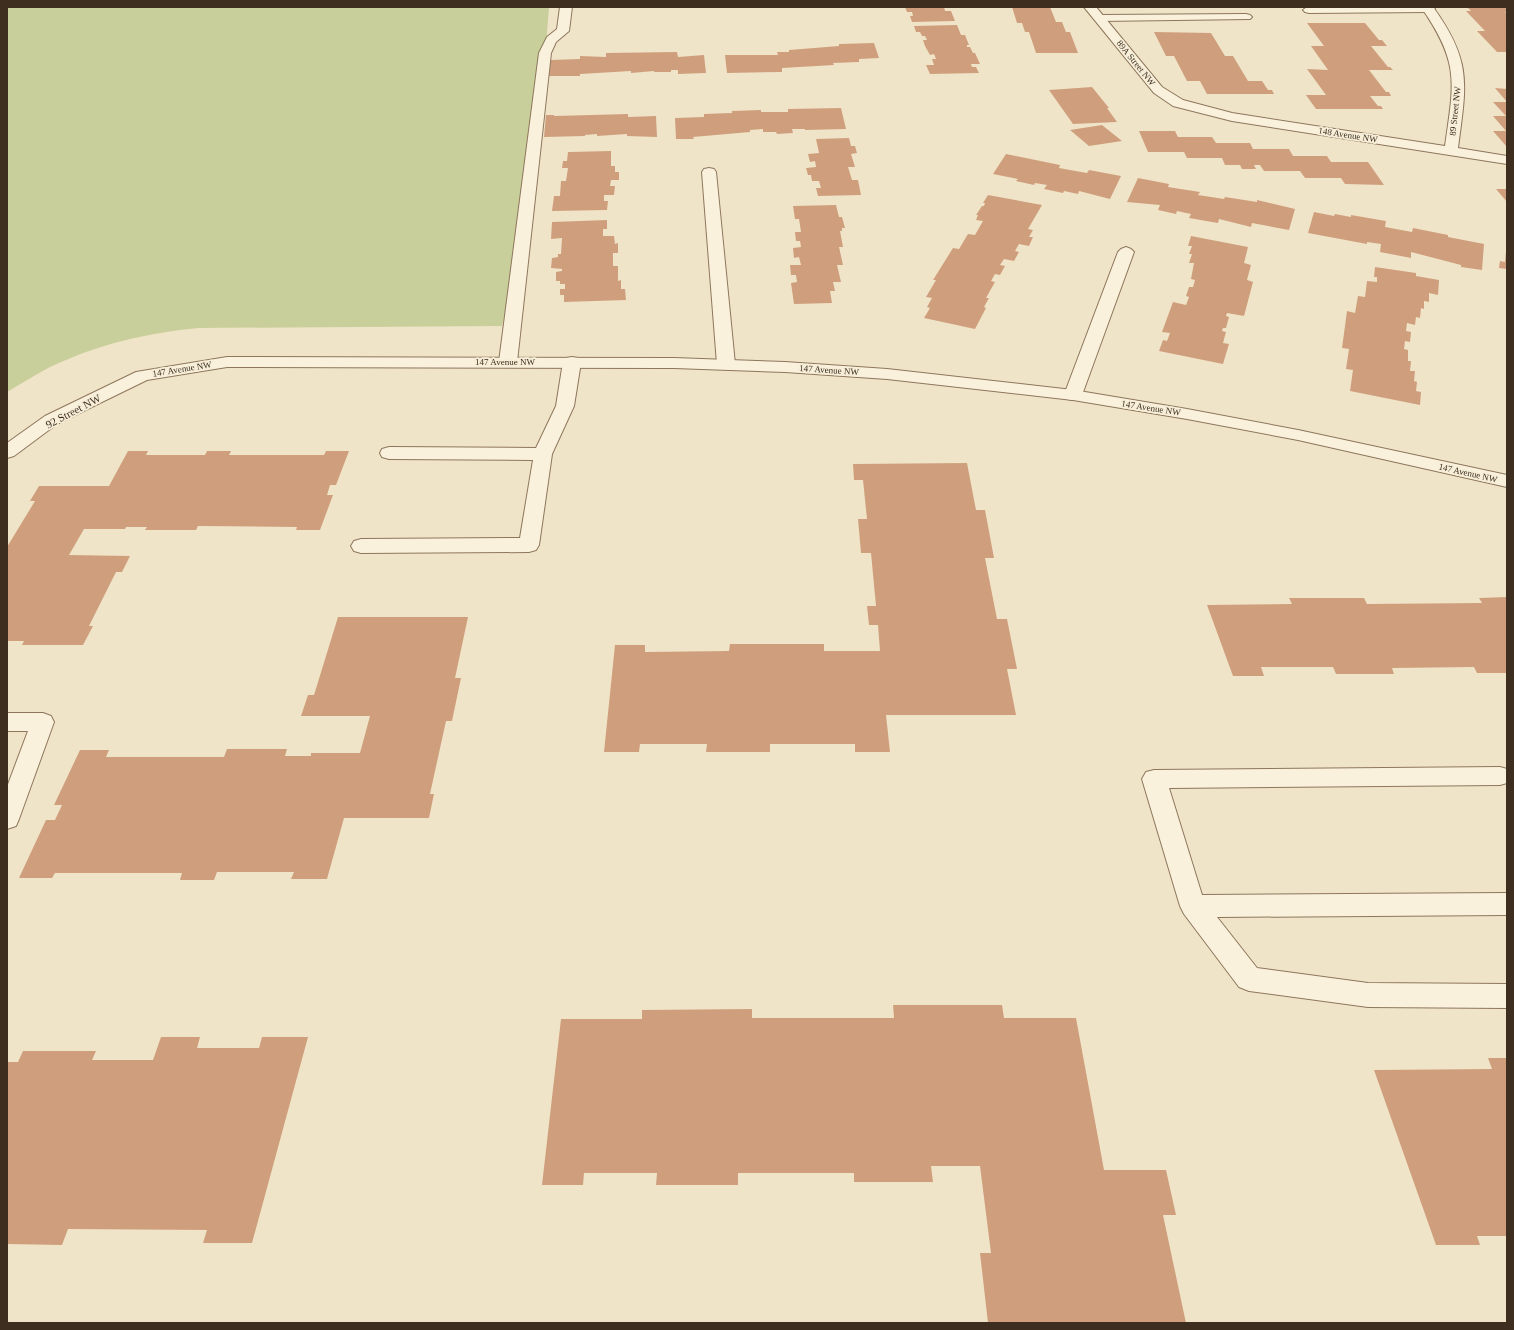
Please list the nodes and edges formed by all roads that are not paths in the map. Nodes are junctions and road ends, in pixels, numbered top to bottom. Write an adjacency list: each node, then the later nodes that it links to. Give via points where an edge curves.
1 (566, 7): 12 (street, via 564,31 552,39 545,53)
2 (1090, 7): 6 (street, 89A Street NW)
3 (1428, 8): 4 (street); 8 (street, 89 Street NW, via 1444,32 1459,80)
4 (1309, 10)
5 (1246, 17): 6 (street)
6 (1100, 18): 7 (street, 89A Street NW, via 1158,90)
7 (1190, 107): 8 (street, 148 Avenue NW, via 1232,117)
8 (1452, 151): 9 (street, 148 Avenue NW)
9 (1507, 160)
10 (709, 172): 14 (street)
11 (1126, 252): 16 (street)
12 (508, 362): 13 (street, 147 Avenue NW); 15 (street, 147 Avenue NW, via 227,362)
13 (572, 362): 14 (street, 147 Avenue NW); 19 (street, via 565,406)
14 (726, 364): 16 (street, 147 Avenue NW, via 887,374)
15 (142, 376): 17 (street, 92 Street NW, via 51,420)
16 (1073, 395): 20 (street, 147 Avenue NW, via 1291,434)
17 (7, 452)
18 (389, 453): 19 (street)
19 (543, 454): 21 (street, via 529,545)
20 (1507, 481)
21 (361, 546)
22 (7, 722): 24 (street, via 43,722)
23 (1500, 776): 26 (street, via 1154,779)
24 (7, 819)
25 (1507, 904): 26 (street)
26 (1193, 906): 27 (street, via 1249,979 1368,996)
27 (1507, 996)

